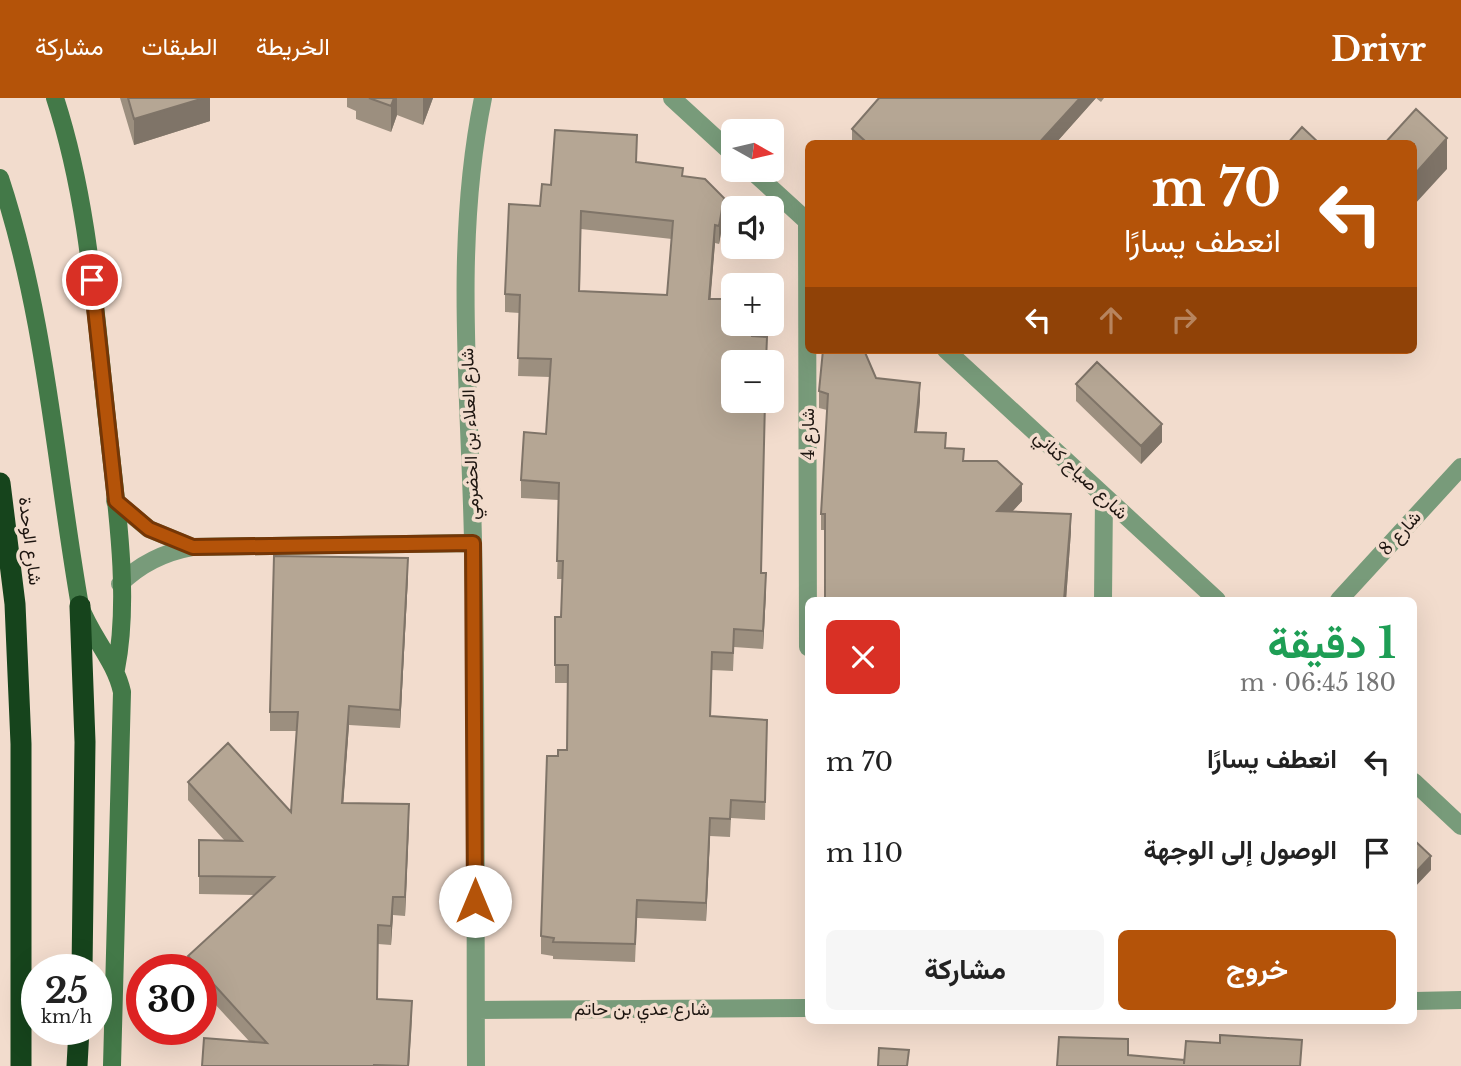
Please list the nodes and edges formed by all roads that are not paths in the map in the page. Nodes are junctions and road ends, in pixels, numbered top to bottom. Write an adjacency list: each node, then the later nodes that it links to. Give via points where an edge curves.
1 (55, 98): 13 (street, via 90,255)
2 (483, 98): 14 (street, شارع العلاء بن الحضرمي, via 466,205)
3 (672, 98): 4 (street)
4 (721, 143)
5 (0, 178): 21 (street, via 43,352)
6 (764, 182): 7 (street)
7 (805, 218)
8 (808, 354): 17 (street, شارع 4)
9 (950, 354): 12 (street, شارع صياح كناني)
10 (1461, 467): 20 (street, شارع 8)
11 (0, 483): 31 (highway, شارع الوحدة, via 15,604 22,744)
12 (1104, 496): 18 (street); 19 (street, شارع صياح كناني)
13 (116, 501): 15 (street, via 149,529); 16 (street)
14 (473, 543): 15 (street); 29 (street, شارع العلاء بن الحضرمي)
15 (193, 547): 16 (street, via 145,564)
16 (120, 584): 22 (street, via 122,628)
17 (808, 597)
18 (1103, 597)
19 (1214, 597)
20 (1342, 597)
21 (80, 606): 22 (street, via 89,629); 25 (highway, via 85,755)
22 (116, 669): 33 (street, via 123,703)
23 (1417, 784): 24 (street)
24 (1458, 818)
25 (82, 954)
26 (1461, 1000): 27 (street)
27 (1417, 1001)
28 (805, 1008): 29 (street, شارع عدي بن حاتم)
29 (476, 1010): 34 (street, شارع العلاء بن الحضرمي)
30 (78, 1045): 32 (highway)
31 (21, 1066)
32 (77, 1066)
33 (112, 1066)
34 (476, 1066)

